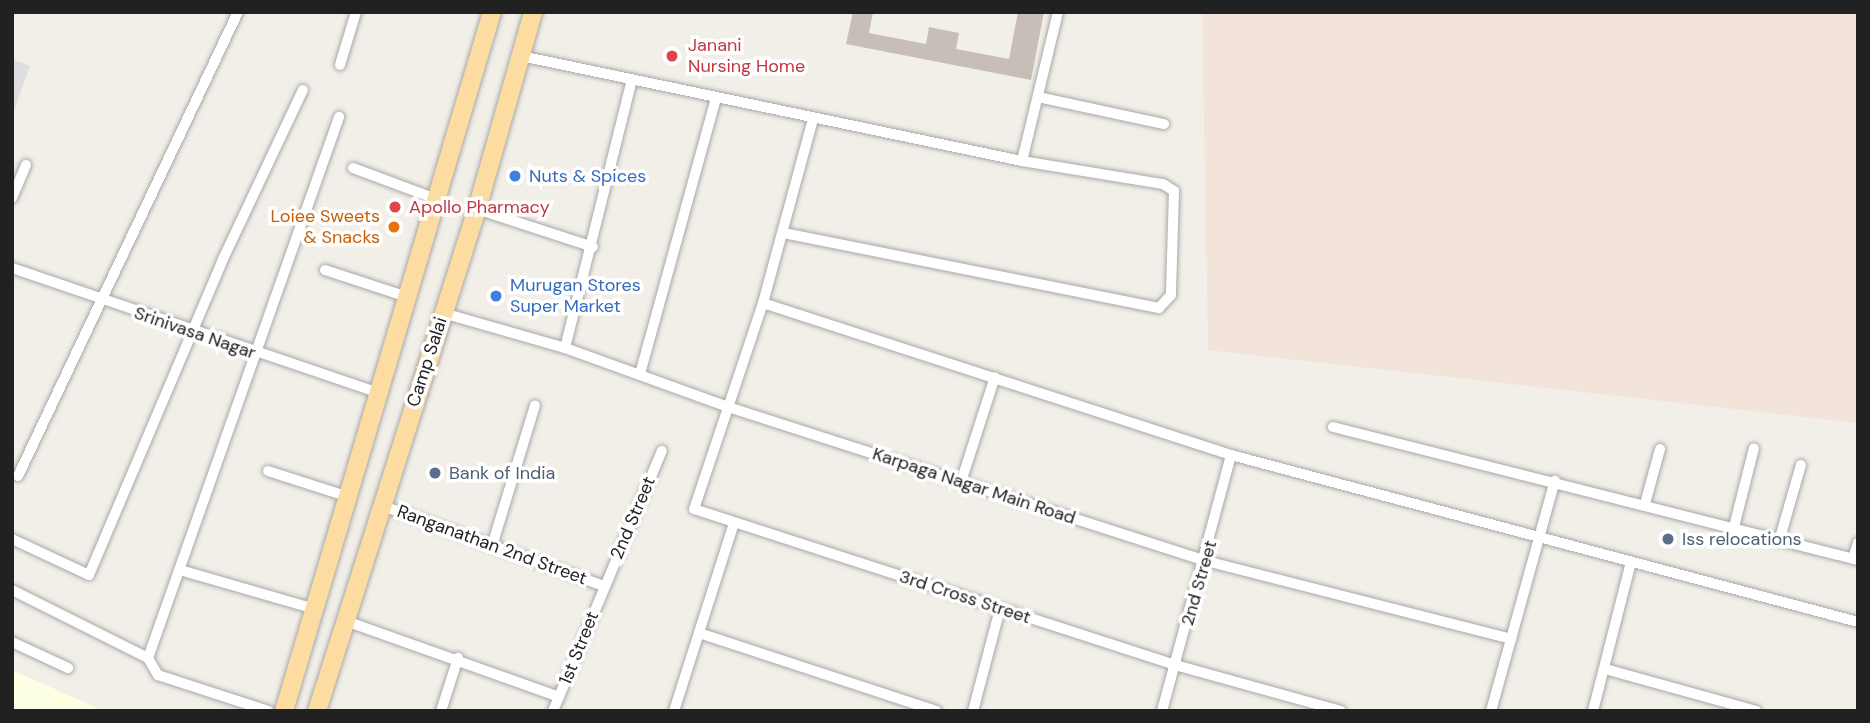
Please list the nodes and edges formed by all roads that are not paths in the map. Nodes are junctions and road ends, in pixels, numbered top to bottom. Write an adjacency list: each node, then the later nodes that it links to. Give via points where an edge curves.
1 (238, 12): 26 (street)
2 (356, 12): 7 (street)
3 (492, 12): 19 (main road, Camp Salai)
4 (533, 12): 6 (main road, Camp Salai)
5 (1058, 12): 10 (street)
6 (521, 56): 8 (street); 20 (main road, Camp Salai)
7 (340, 65)
8 (632, 80): 11 (street); 22 (street)
9 (303, 90): 29 (street)
10 (1038, 97): 14 (street); 15 (street)
11 (716, 98): 13 (street); 32 (street)
12 (339, 117): 31 (street)
13 (813, 119): 15 (street); 21 (street)
14 (1164, 124)
15 (1022, 162): 21 (street, via 1171,187 1167,305 1149,308)
16 (26, 165): 18 (street)
17 (353, 168): 19 (street)
18 (12, 198)
19 (439, 200): 25 (main road, Camp Salai)
20 (477, 209): 22 (street); 28 (main road, Camp Salai)
21 (783, 233): 27 (street)
22 (593, 247): 30 (street)
23 (12, 268): 26 (street, Srinivasa Nagar)
24 (324, 270): 25 (street)
25 (410, 298): 34 (main road, Camp Salai)
26 (105, 302): 29 (street, Srinivasa Nagar); 44 (street)
27 (763, 303): 33 (street); 36 (street)
28 (443, 313): 30 (street, Karpaga Nagar Main Road); 49 (main road, Camp Salai)
29 (191, 331): 31 (street, Srinivasa Nagar); 54 (street, via 89,575)
30 (565, 348): 32 (street, Karpaga Nagar Main Road)
31 (256, 355): 34 (street, Srinivasa Nagar); 60 (street)
32 (640, 374): 36 (street, Karpaga Nagar Main Road)
33 (995, 377): 41 (street); 46 (street)
34 (380, 393): 47 (main road, Camp Salai)
35 (536, 405): 56 (street)
36 (725, 406): 46 (street, Karpaga Nagar Main Road); 50 (street, 3rd Cross Street, via 694,509)
37 (1333, 426): 45 (street)
38 (1754, 448): 51 (street)
39 (1660, 449): 48 (street)
40 (662, 451): 61 (street, 2nd Street)
41 (1231, 455): 52 (street); 58 (street, 2nd Street)
42 (1801, 465): 53 (street)
43 (268, 471): 47 (street)
44 (18, 476)
45 (1555, 481): 48 (street); 52 (street)
46 (961, 482): 58 (street, Karpaga Nagar Main Road)
47 (349, 496): 64 (main road, Camp Salai)
48 (1645, 504): 51 (street)
49 (380, 505): 56 (street, Ranganathan 2nd Street); 65 (main road, Camp Salai)
50 (734, 523): 63 (street, 3rd Cross Street); 67 (street)
51 (1734, 527): 53 (street)
52 (1542, 538): 59 (street); 68 (street)
53 (1780, 538): 57 (street)
54 (12, 539)
55 (1858, 543): 57 (street)
56 (492, 546): 61 (street, Ranganathan 2nd Street)
57 (1856, 559)
58 (1206, 561): 68 (street, Karpaga Nagar Main Road); 72 (street, 2nd Street)
59 (1631, 562): 66 (street); 74 (street)
60 (180, 570): 64 (street); 71 (street)
61 (604, 586): 75 (street, 1st Street)
62 (12, 590): 71 (street)
63 (1000, 609): 72 (street, 3rd Cross Street); 83 (street)
64 (315, 610): 77 (main road, Camp Salai)
65 (343, 620): 70 (street); 78 (main road, Camp Salai)
66 (1858, 622)
67 (699, 634): 81 (street); 82 (street)
68 (1511, 639): 86 (street)
69 (12, 642): 73 (street)
70 (458, 658): 75 (street); 79 (street)
71 (148, 659): 76 (street, via 158,675)
72 (1175, 666): 84 (street, 2nd Street); 85 (street, 3rd Cross Street)
73 (68, 668)
74 (1605, 669): 87 (street); 88 (street)
75 (559, 697): 80 (street, 1st Street)
76 (268, 711)
77 (284, 711)
78 (317, 711)
79 (441, 711)
80 (554, 711)
81 (674, 711)
82 (936, 711)
83 (973, 711)
84 (1162, 711)
85 (1341, 711)
86 (1490, 711)
87 (1593, 711)
88 (1756, 711)

